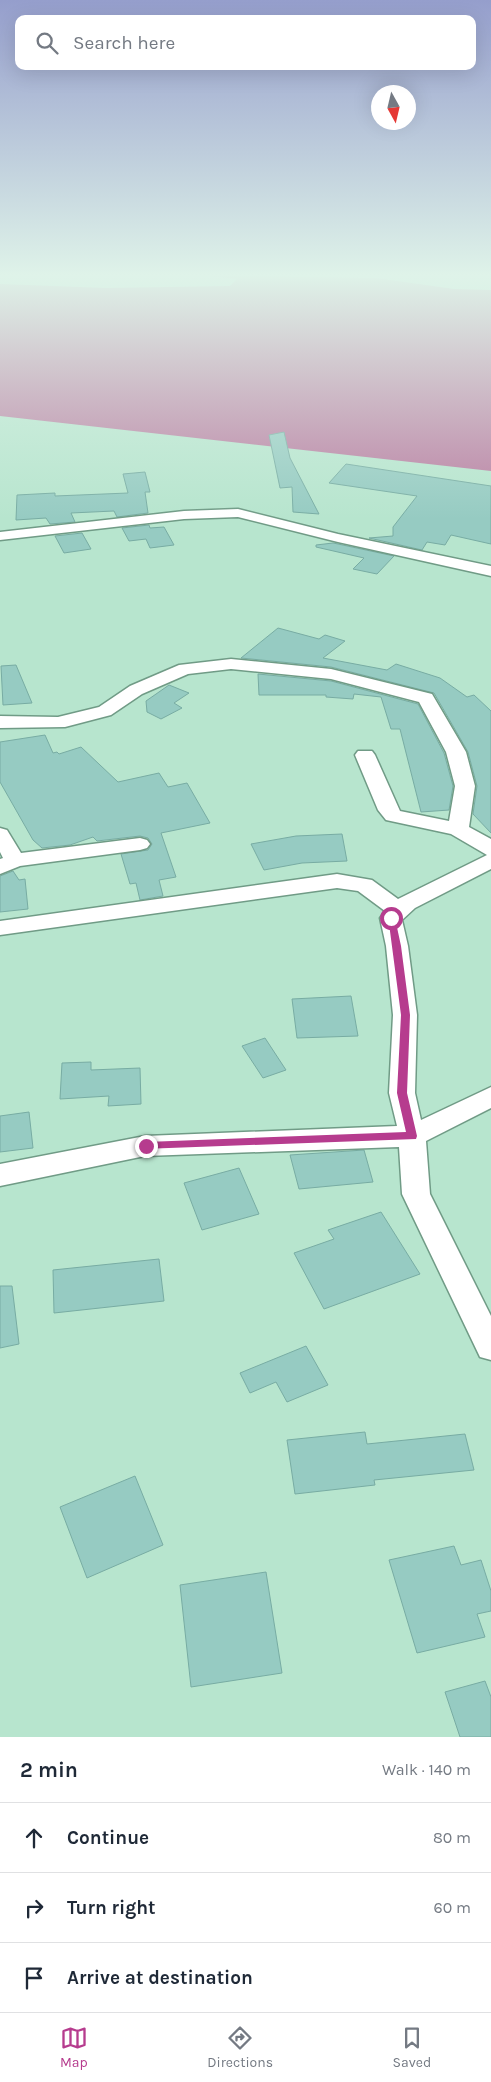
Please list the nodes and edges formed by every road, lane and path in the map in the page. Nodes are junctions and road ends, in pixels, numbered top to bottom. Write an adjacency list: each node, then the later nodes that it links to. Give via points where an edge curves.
1 (0, 536): 2 (street, via 184,515 238,513)
2 (491, 571)
3 (0, 722): 5 (street, via 58,723 105,710 136,690 185,669 231,664 331,674 426,698 456,752 465,786)
4 (366, 755): 5 (street, via 392,816)
5 (458, 829): 8 (street, via 488,845)
6 (0, 834): 10 (street)
7 (140, 844): 10 (street)
8 (491, 850)
9 (491, 861): 11 (street, via 407,903)
10 (8, 864)
11 (399, 911): 12 (street, via 364,885 337,881); 14 (street, via 391,918 405,1015 402,1093)
12 (0, 928)
13 (491, 1097): 14 (street)
14 (412, 1136): 15 (street, via 146,1146); 16 (street, via 416,1194)
15 (0, 1175)
16 (491, 1347)

